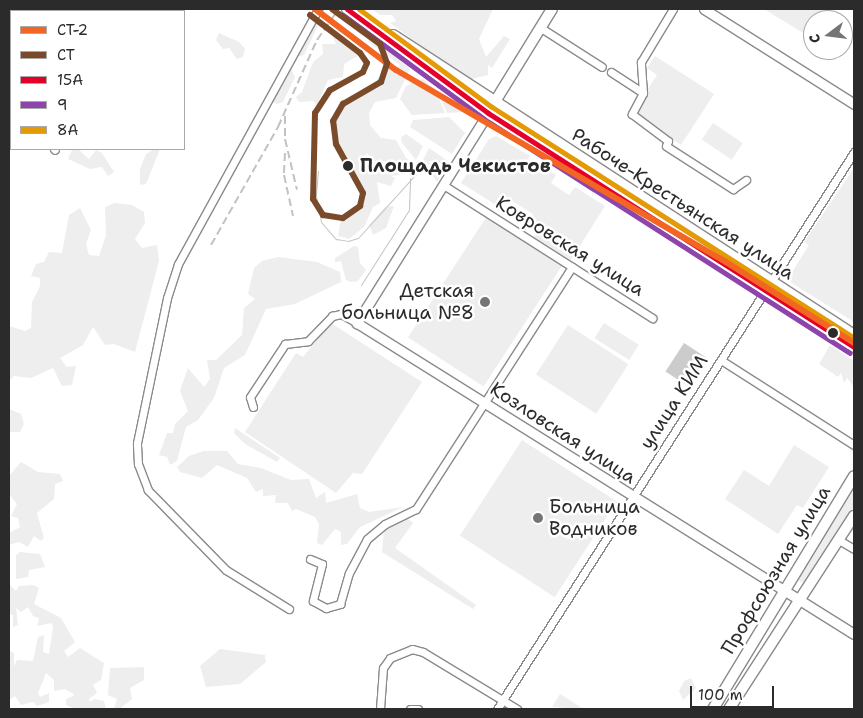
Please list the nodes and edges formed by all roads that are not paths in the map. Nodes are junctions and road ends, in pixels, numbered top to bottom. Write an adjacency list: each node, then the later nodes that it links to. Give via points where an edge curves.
1 (318, 9): 35 (street, via 178,264 167,298 137,443 138,464 148,490 226,570)
2 (347, 9): 8 (main road)
3 (358, 9): 8 (main road)
4 (552, 9): 7 (main road)
5 (673, 9): 11 (street, via 641,62)
6 (704, 9): 12 (street)
7 (541, 28): 9 (street); 13 (main road)
8 (383, 32): 13 (main road, Рабоче-Крестьянская улица)
9 (602, 67)
10 (611, 72): 11 (street)
11 (643, 93): 15 (street, via 632,114 668,141 666,146 734,189)
12 (854, 104)
13 (490, 108): 16 (street); 18 (main road, Рабоче-Крестьянская улица)
14 (854, 152): 18 (street, улица КИМ)
15 (746, 180)
16 (445, 186): 17 (street, Ковровская улица); 20 (street)
17 (572, 267): 19 (street, Ковровская улица); 24 (street)
18 (769, 287): 21 (main road, Рабоче-Крестьянская улица); 22 (main road, Рабоче-Крестьянская улица); 23 (street, улица КИМ)
19 (652, 318)
20 (357, 322): 24 (street, Козловская улица); 25 (street, via 341,314 332,316 308,341 285,344 250,396)
21 (854, 335)
22 (854, 347)
23 (721, 360): 26 (street); 28 (street, улица КИМ)
24 (485, 402): 28 (street, Козловская улица); 32 (street, via 416,509 385,524 367,539 349,573 340,604 326,608 313,601 322,564)
25 (253, 407)
26 (854, 445)
27 (854, 476): 33 (main road, Профсоюзная улица)
28 (631, 496): 33 (street, Козловская улица); 37 (street, улица КИМ)
29 (854, 516): 30 (main road, Профсоюзная улица)
30 (839, 540): 31 (street); 34 (main road, Профсоюзная улица)
31 (854, 549)
32 (310, 559)
33 (783, 590): 34 (street, Козловская улица); 43 (main road, Профсоюзная улица)
34 (801, 600): 36 (street, Козловская улица); 44 (main road, Профсоюзная улица)
35 (290, 609)
36 (854, 634)
37 (502, 700): 38 (street, via 423,652 412,649 390,658 383,668); 41 (street, улица КИМ); 42 (street)
38 (380, 709)
39 (410, 709): 40 (street)
40 (418, 709)
41 (497, 709)
42 (517, 709)
43 (712, 709)
44 (728, 709)

